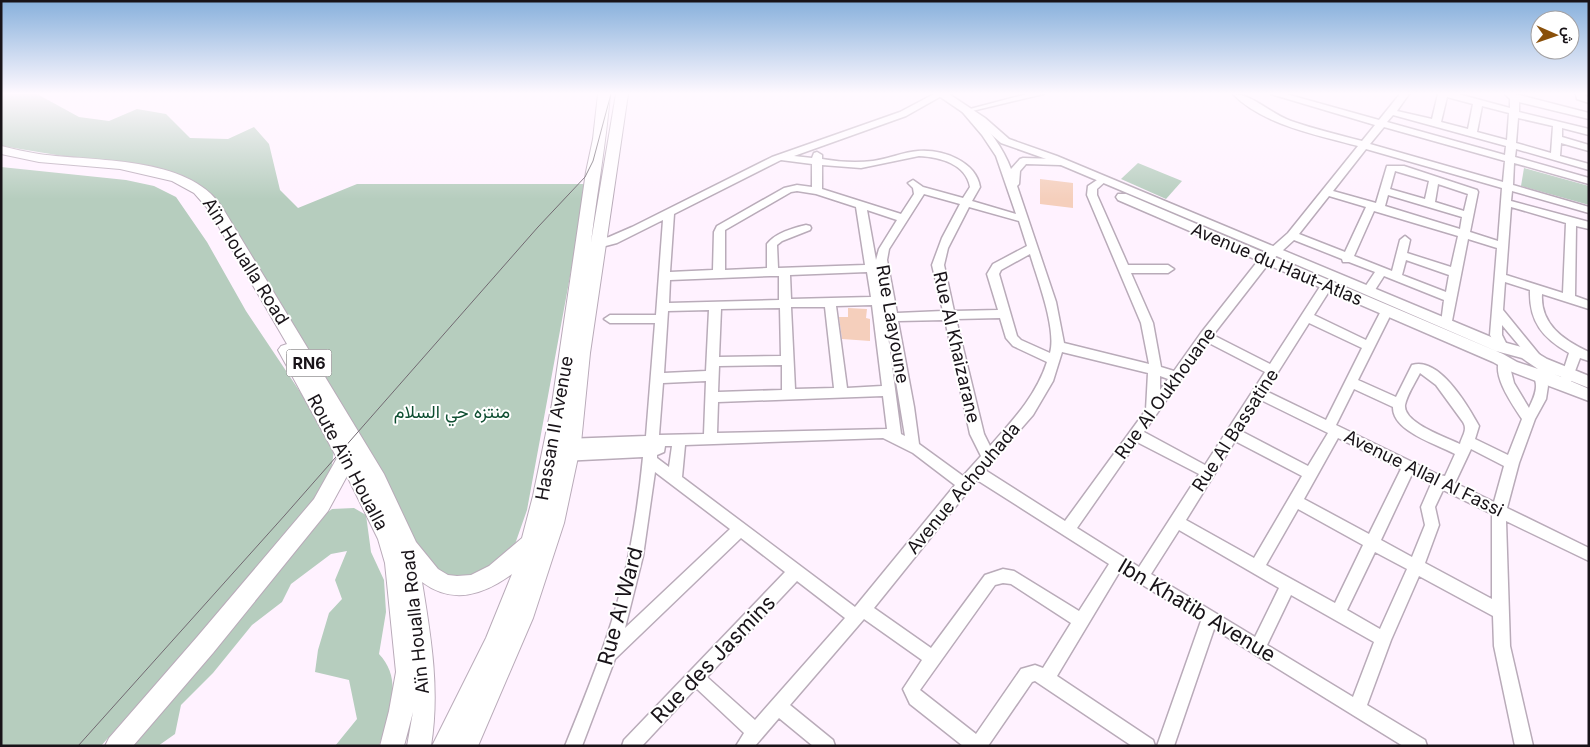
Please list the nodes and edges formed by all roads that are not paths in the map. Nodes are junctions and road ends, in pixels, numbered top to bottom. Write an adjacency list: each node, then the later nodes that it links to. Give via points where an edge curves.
1 (600, 129): 125 (highway, Hassan II Avenue)
2 (616, 129): 55 (highway, Hassan II Avenue)
3 (861, 129): 17 (street)
4 (984, 129): 33 (street, Avenue Achouhada, via 1001,156)
5 (991, 129): 27 (main road, Avenue du Haut-Atlas, via 1005,141)
6 (1306, 129): 18 (street)
7 (1377, 129): 18 (street, Rue Al Oukhouane)
8 (1403, 129): 25 (street)
9 (1455, 129): 15 (street)
10 (1473, 129): 15 (street)
11 (1513, 129): 19 (street)
12 (1557, 129): 16 (street)
13 (1575, 129): 14 (street)
14 (1589, 132)
15 (1472, 134): 19 (street)
16 (1556, 139): 20 (street); 24 (street)
17 (816, 145): 22 (street); 26 (street)
18 (1364, 145): 32 (street); 36 (street, Rue Al Oukhouane)
19 (1511, 146): 24 (street); 25 (street)
20 (1589, 148)
21 (1, 150): 143 (highway, Aïn Houalla Road / RN6, via 150,172 177,178 206,195 259,278 368,464 398,521)
22 (780, 157): 26 (street, Rue Al Khaizarane); 43 (street)
23 (1, 158): 127 (highway, Route Aïn Houalla / RN6, via 139,174 172,183 188,192 225,243)
24 (1555, 158): 28 (street)
25 (1509, 159): 30 (street); 32 (street)
26 (817, 161): 35 (street); 37 (street, Rue Al Khaizarane, via 863,165 913,153 932,154 962,165 973,178 975,187)
27 (1062, 163): 31 (main road, Avenue du Haut-Atlas); 33 (street, via 1030,160 1019,163 1015,170)
28 (1589, 167)
29 (1434, 179): 34 (street, via 1390,168); 39 (street); 44 (street, via 1472,191)
30 (1589, 181)
31 (1099, 182): 58 (main road); 61 (main road, Avenue du Haut-Atlas); 63 (street, via 1092,188 1092,195)
32 (1509, 186): 38 (street); 42 (street)
33 (1014, 189): 46 (street, Avenue Achouhada)
34 (1384, 190): 39 (street); 41 (street)
35 (817, 191): 40 (street); 68 (street, via 791,189 722,227 719,232)
36 (1327, 192): 41 (street); 52 (street, Rue Al Oukhouane)
37 (967, 202): 45 (street, Rue Laayoune, via 916,186 914,202); 46 (street); 86 (street, Rue Al Khaizarane, via 938,260)
38 (1507, 203): 47 (street); 57 (street)
39 (1429, 204): 44 (street)
40 (861, 206): 45 (street); 62 (street)
41 (1375, 209): 53 (street); 60 (street)
42 (1589, 210)
43 (668, 213): 50 (street); 51 (street, Rue Al Ward)
44 (1469, 216): 53 (street)
45 (904, 218): 62 (street, Rue Laayoune, via 884,249)
46 (1024, 218): 56 (street, Avenue Achouhada)
47 (1571, 222): 48 (street); 76 (street)
48 (1589, 226)
49 (806, 228): 65 (street, via 772,244)
50 (636, 229): 51 (street); 55 (street)
51 (667, 229): 69 (street, Rue Al Ward)
52 (1292, 235): 58 (street, Rue Al Oukhouane); 60 (street)
53 (1465, 235): 57 (street); 67 (street)
54 (1406, 240): 59 (street)
55 (598, 244): 125 (highway, Hassan II Avenue)
56 (1033, 246): 85 (street, via 994,270); 94 (street, Avenue Achouhada, via 1056,325)
57 (1503, 246): 70 (street)
58 (1277, 250): 61 (street, Rue Al Oukhouane); 74 (main road)
59 (1402, 255): 67 (street); 71 (street)
60 (1347, 259): 66 (street)
61 (1265, 260): 72 (main road, Avenue du Haut-Atlas); 91 (street, Rue Al Oukhouane)
62 (877, 268): 65 (street); 77 (street); 87 (street, Rue Laayoune)
63 (1125, 270): 64 (street); 100 (street, via 1147,323)
64 (1168, 270)
65 (778, 272): 68 (street); 79 (street)
66 (1381, 272): 71 (street); 74 (street)
67 (1456, 273): 75 (street)
68 (719, 274): 69 (street)
69 (664, 276): 84 (street, Rue Al Ward)
70 (1501, 277): 73 (street); 83 (street)
71 (1396, 278): 75 (street)
72 (1327, 285): 82 (main road, Avenue du Haut-Atlas); 88 (street, Rue Al Bassatine)
73 (1536, 288): 76 (street); 93 (street, via 1535,306 1542,322 1558,339)
74 (1369, 290): 90 (main road)
75 (1450, 298): 90 (street)
76 (1569, 298): 80 (street)
77 (878, 301): 78 (street); 87 (street)
78 (830, 303): 79 (street); 110 (street)
79 (786, 304): 81 (street); 97 (street)
80 (1589, 305)
81 (715, 307): 84 (street); 98 (street)
82 (1387, 310): 92 (street); 95 (main road, Avenue du Haut-Atlas)
83 (1497, 311): 95 (street, via 1496,335); 99 (street)
84 (662, 313): 89 (street); 104 (street, Rue Al Ward)
85 (1005, 314): 86 (street); 94 (street, via 1014,341)
86 (949, 316): 87 (street); 126 (street, Rue Al Khaizarane, via 977,434)
87 (886, 317): 108 (street); 124 (street, Rue Laayoune, via 908,407)
88 (1307, 317): 92 (street); 101 (street, Rue Al Bassatine)
89 (610, 319)
90 (1448, 323): 95 (main road)
91 (1205, 336): 101 (street); 103 (street, Rue Al Oukhouane)
92 (1370, 347): 107 (street)
93 (1576, 351): 96 (street); 105 (street)
94 (1056, 353): 100 (street); 126 (street, Avenue Achouhada, via 1047,381 1037,398)
95 (1502, 353): 99 (main road); 116 (street, via 1506,378)
96 (1589, 357)
97 (788, 360): 98 (street); 111 (street)
98 (712, 362): 102 (street)
99 (1541, 369): 105 (main road); 116 (street, via 1540,399)
100 (1156, 370): 103 (street); 115 (street)
101 (1272, 371): 109 (street, Rue Al Bassatine)
102 (712, 376): 104 (street); 113 (street)
103 (1176, 376): 115 (street, Rue Al Oukhouane)
104 (658, 378): 123 (street, Rue Al Ward)
105 (1567, 380): 106 (main road); 112 (main road)
106 (1589, 382)
107 (1352, 383): 114 (street); 117 (street)
108 (890, 391): 110 (street); 120 (street)
109 (1259, 393): 117 (street, Avenue Allal Al Fassi); 118 (street, Rue Al Bassatine)
110 (841, 394): 111 (street)
111 (789, 395): 113 (street)
112 (1589, 395)
113 (712, 396): 121 (street)
114 (1399, 404): 122 (street, via 1399,414 1404,422); 122 (street, via 1416,368 1428,371 1444,385 1469,421 1472,430)
115 (1152, 410): 119 (street, Rue Al Oukhouane)
116 (1529, 419): 128 (street)
117 (1332, 428): 129 (street, Avenue Allal Al Fassi); 132 (street)
118 (1232, 433): 131 (street, Rue Al Bassatine); 132 (street)
119 (1135, 434): 131 (street); 140 (street, Rue Al Oukhouane)
120 (895, 437): 121 (street, via 873,433); 124 (street)
121 (710, 439): 123 (street)
122 (1465, 446): 128 (street); 134 (street)
123 (660, 447): 125 (street); 133 (street); 133 (street); 158 (street, Rue Al Ward)
124 (913, 448): 135 (street)
125 (562, 449): 141 (highway, Hassan II Avenue); 170 (highway, Hassan II Avenue, via 554,523 540,568)
126 (988, 456): 130 (street, Avenue Achouhada)
127 (347, 458): 166 (highway, via 321,505); 167 (highway, Route Aïn Houalla / RN6, via 383,526 395,563 407,672)
128 (1512, 463): 137 (street)
129 (1409, 466): 134 (street, Avenue Allal Al Fassi); 142 (street)
130 (976, 472): 135 (street, Avenue Achouhada); 140 (street, Ibn Khatib Avenue)
131 (1207, 472): 138 (street, Rue Al Bassatine)
132 (1310, 473): 136 (street)
133 (675, 479): 139 (street)
134 (1444, 482): 137 (street, Avenue Allal Al Fassi); 146 (street, via 1428,507 1432,525)
135 (964, 484): 152 (street, Avenue Achouhada)
136 (1296, 501): 142 (street); 147 (street)
137 (1499, 510): 144 (street, Avenue Allal Al Fassi); 151 (street)
138 (1177, 522): 147 (street); 149 (street, Rue Al Bassatine)
139 (741, 528): 148 (street); 158 (street)
140 (1068, 529): 145 (street, Ibn Khatib Avenue)
141 (532, 543): 143 (highway, via 492,578 460,585 441,582 430,575); 169 (highway, Hassan II Avenue, via 487,658)
142 (1373, 543): 146 (street); 153 (street)
143 (408, 548): 168 (highway, Aïn Houalla Road / RN6, via 424,684 424,718)
144 (1589, 555)
145 (1118, 562): 149 (street, Ibn Khatib Avenue); 155 (street)
146 (1416, 566): 151 (street); 156 (street)
147 (1256, 568): 150 (street)
148 (796, 571): 152 (street); 160 (street, Rue des Jasmins)
149 (1142, 576): 154 (street, Ibn Khatib Avenue)
150 (1288, 586): 153 (street); 157 (street)
151 (1499, 610): 179 (street, via 1502,646)
152 (860, 613): 159 (street); 162 (street, Avenue Achouhada)
153 (1338, 613): 156 (street)
154 (1210, 619): 157 (street, Ibn Khatib Avenue); 177 (street)
155 (1082, 622): 159 (street, via 1021,581 1008,576 998,577 990,580); 161 (street)
156 (1382, 639): 163 (street)
157 (1258, 647): 163 (street, Ibn Khatib Avenue)
158 (610, 653): 171 (street, Rue Al Ward)
159 (933, 658): 175 (street, via 911,692)
160 (695, 677): 164 (street); 172 (street, Rue des Jasmins)
161 (1046, 678): 175 (street, via 1026,675); 176 (street)
162 (778, 706): 164 (street, Avenue Achouhada); 174 (street)
163 (1357, 709): 165 (street, Ibn Khatib Avenue)
164 (756, 732): 173 (street, Avenue Achouhada)
165 (1398, 739): 178 (street, Ibn Khatib Avenue)
166 (117, 746)
167 (392, 746)
168 (419, 746)
169 (444, 746)
170 (466, 746)
171 (574, 746)
172 (630, 746)
173 (744, 746)
174 (827, 746)
175 (978, 746)
176 (1148, 746)
177 (1165, 746)
178 (1419, 746)
179 (1524, 746)

